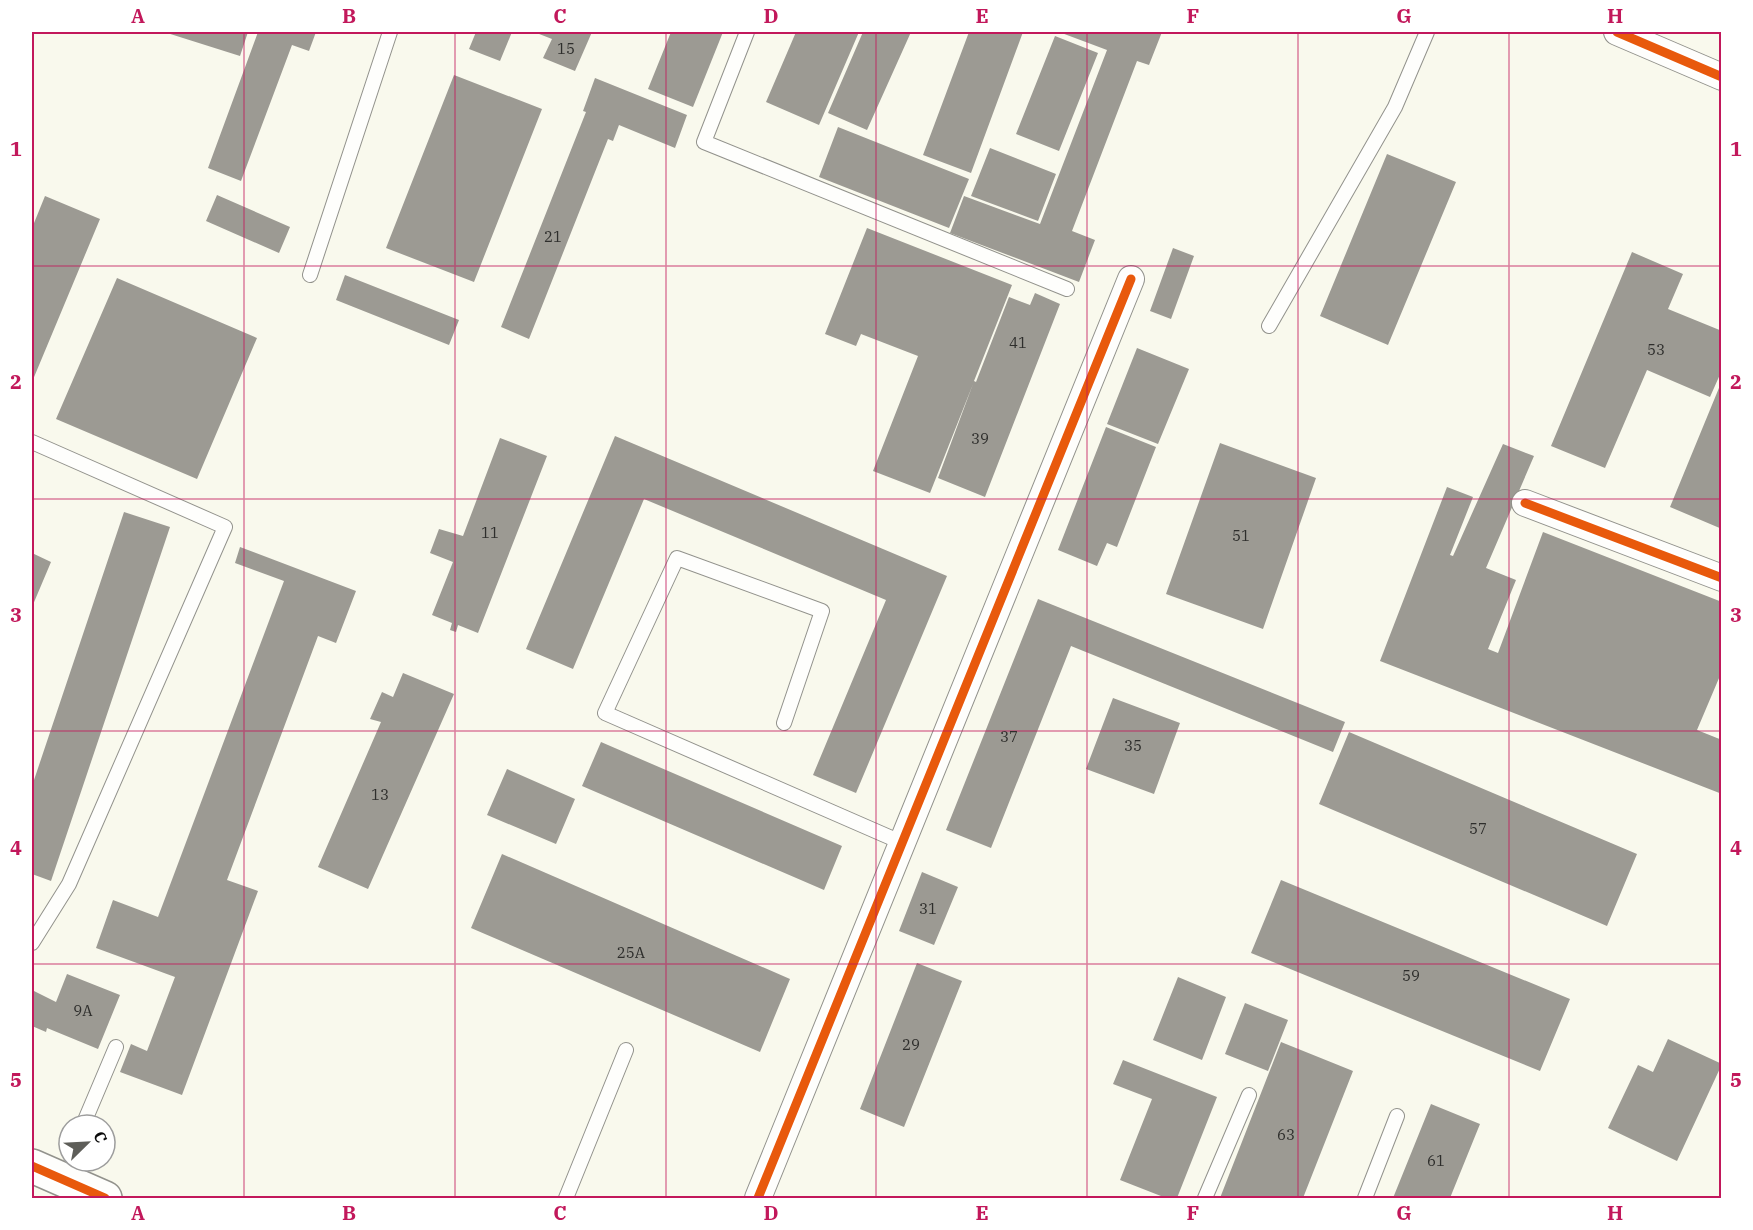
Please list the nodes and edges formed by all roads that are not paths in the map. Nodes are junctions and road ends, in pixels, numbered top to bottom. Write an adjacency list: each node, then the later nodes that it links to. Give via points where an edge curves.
1 (390, 32): 6 (lane)
2 (747, 32): 8 (lane, via 704,142)
3 (1427, 32): 9 (lane, via 1395,107)
4 (1617, 32): 5 (street)
5 (1722, 77)
6 (310, 275)
7 (1131, 279): 14 (street)
8 (1067, 289)
9 (1269, 326)
10 (32, 442): 15 (lane, via 225,527 69,884)
11 (1526, 503): 12 (street)
12 (1722, 578)
13 (784, 723): 14 (lane, via 822,611 677,558 605,713)
14 (903, 843): 24 (street)
15 (32, 943)
16 (116, 1047): 19 (lane)
17 (626, 1050): 23 (lane)
18 (1249, 1095): 25 (lane)
19 (88, 1113)
20 (1397, 1116): 26 (lane)
21 (52, 1171): 22 (street)
22 (105, 1198)
23 (566, 1198)
24 (758, 1198)
25 (1205, 1198)
26 (1365, 1198)

